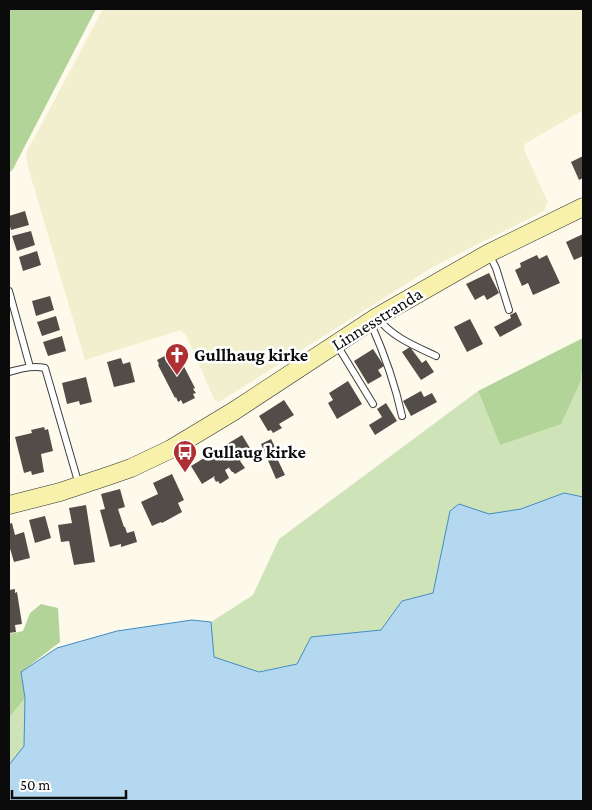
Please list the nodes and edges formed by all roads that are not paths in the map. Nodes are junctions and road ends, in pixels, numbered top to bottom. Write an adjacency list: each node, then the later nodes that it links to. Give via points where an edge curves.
1 (583, 207): 2 (street, Linnesstranda)
2 (489, 253): 4 (lane); 5 (street, Linnesstranda)
3 (9, 291): 8 (lane)
4 (509, 310)
5 (374, 320): 6 (street, Linnesstranda); 7 (lane); 11 (lane)
6 (336, 344): 10 (lane); 12 (street, Linnesstranda, via 171,449)
7 (436, 356)
8 (30, 367): 9 (lane); 12 (lane, via 45,368)
9 (9, 372)
10 (373, 404)
11 (402, 416)
12 (79, 486): 13 (street, Linnesstranda)
13 (9, 505)

